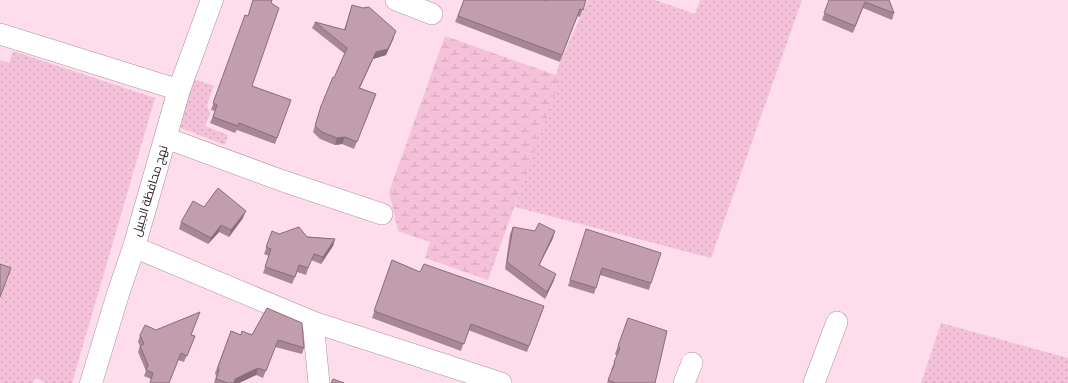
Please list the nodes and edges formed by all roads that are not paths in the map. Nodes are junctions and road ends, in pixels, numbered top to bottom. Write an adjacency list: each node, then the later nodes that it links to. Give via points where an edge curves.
1 (212, 0): 5 (street, نهج محافظة الجبيل)
2 (396, 0): 3 (street)
3 (432, 14)
4 (0, 34): 5 (street)
5 (179, 90): 6 (street, نهج محافظة الجبيل)
6 (166, 138): 7 (street); 8 (street, نهج محافظة الجبيل)
7 (382, 214)
8 (134, 246): 9 (street); 12 (street, نهج محافظة الجبيل)
9 (313, 322): 13 (street); 14 (street)
10 (837, 322): 16 (street)
11 (692, 363): 15 (street)
12 (91, 383)
13 (319, 383)
14 (501, 383)
15 (684, 383)
16 (814, 383)

